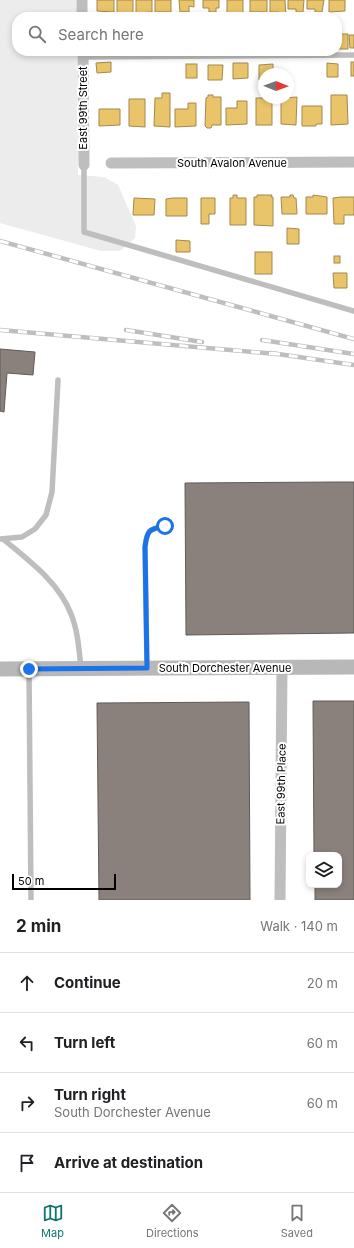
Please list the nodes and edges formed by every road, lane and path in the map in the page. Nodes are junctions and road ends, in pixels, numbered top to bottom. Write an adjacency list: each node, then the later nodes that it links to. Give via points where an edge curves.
1 (82, 0): 2 (street)
2 (82, 12)
3 (342, 55): 4 (lane)
4 (354, 55)
5 (83, 56): 8 (street, East 99th Street)
6 (354, 162): 7 (street, South Avalon Avenue)
7 (111, 163)
8 (84, 165): 9 (lane, via 84,232)
9 (354, 311)
10 (58, 380): 12 (lane, via 52,492 46,515 35,529 22,537)
11 (165, 526): 15 (lane, via 146,534)
12 (2, 539): 18 (lane, via 42,572 59,593 71,613 78,638)
13 (282, 667): 14 (street, South Dorchester Avenue); 15 (street, South Dorchester Avenue); 20 (street, East 99th Place)
14 (354, 667)
15 (147, 668): 18 (street, South Dorchester Avenue)
16 (0, 669): 17 (street, South Dorchester Avenue)
17 (29, 669): 18 (street, South Dorchester Avenue); 19 (lane)
18 (82, 669)
19 (31, 900)
20 (280, 900)

